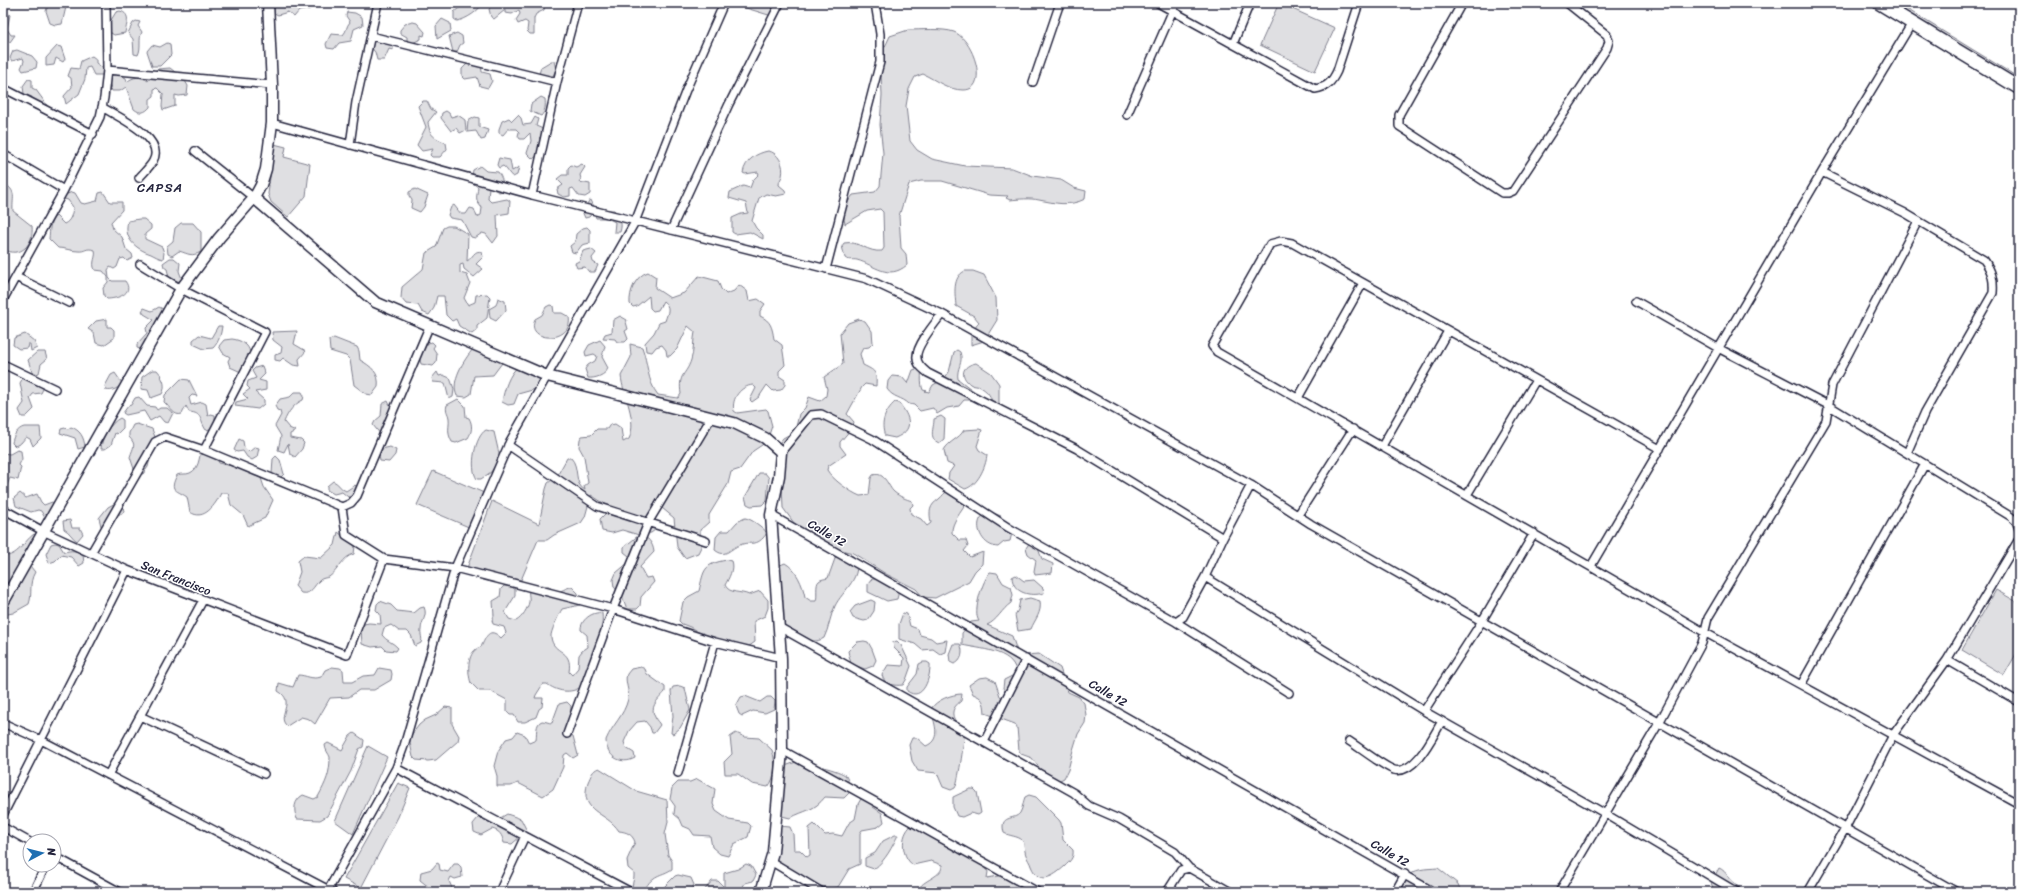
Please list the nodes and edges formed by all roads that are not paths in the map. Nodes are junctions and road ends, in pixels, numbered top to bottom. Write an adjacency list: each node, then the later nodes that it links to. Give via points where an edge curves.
1 (106, 3): 20 (street)
2 (268, 3): 23 (street)
3 (378, 3): 18 (street)
4 (578, 3): 21 (street)
5 (724, 3): 39 (street, via 686,90)
6 (780, 3): 40 (street, via 729,104)
7 (875, 3): 42 (street, via 880,34 880,62)
8 (1060, 3): 22 (street)
9 (1158, 3): 16 (street)
10 (1176, 3): 16 (street)
11 (1250, 3): 19 (street)
12 (1359, 3): 19 (street, via 1337,71 1332,82 1324,88 1315,89)
13 (1462, 3): 14 (street, via 1399,115 1399,126 1502,193 1513,191 1607,48 1607,35)
14 (1568, 3)
15 (1879, 3): 17 (main road)
16 (1173, 12): 19 (street); 27 (street)
17 (1912, 23): 25 (main road); 33 (street)
18 (371, 36): 21 (street); 30 (street, via 356,102)
19 (1234, 44)
20 (107, 70): 23 (street); 26 (street)
21 (557, 82): 36 (street)
22 (1033, 82)
23 (272, 85): 28 (street)
24 (3, 88): 29 (street)
25 (2019, 88)
26 (102, 107): 29 (street); 34 (street, via 142,131 154,143 156,153 153,162)
27 (1127, 115)
28 (272, 124): 30 (street); 37 (street, via 266,169)
29 (93, 134): 35 (street)
30 (350, 145): 36 (street)
31 (195, 151): 37 (street)
32 (3, 154): 35 (street)
33 (1822, 172): 38 (street); 52 (street)
34 (139, 178)
35 (64, 190): 43 (street)
36 (532, 195): 39 (street)
37 (254, 198): 45 (street); 50 (street, via 375,302)
38 (1918, 221): 58 (street, via 1832,385); 66 (street, via 1984,260 1991,269 1994,280 1993,293 1925,412)
39 (635, 222): 40 (street); 54 (street)
40 (671, 230): 42 (street)
41 (140, 264): 45 (street)
42 (826, 269): 49 (street, via 867,279)
43 (16, 277): 46 (street); 48 (street)
44 (1363, 283): 51 (street); 57 (street); 57 (street, via 1292,243 1281,241 1270,244 1212,346 1217,352)
45 (181, 288): 64 (street, via 265,332); 76 (street)
46 (3, 300)
47 (1636, 301): 52 (street)
48 (69, 304)
49 (942, 314): 68 (street); 78 (street, via 918,349 916,358 928,373 1077,449)
50 (429, 327): 54 (street); 70 (street, via 357,496 351,504)
51 (1448, 331): 55 (street); 62 (street)
52 (1718, 348): 58 (street); 63 (street)
53 (3, 364): 56 (street)
54 (546, 376): 59 (street); 61 (street)
55 (1536, 380): 63 (street); 69 (street)
56 (55, 389)
57 (1298, 398): 60 (street)
58 (1828, 405): 66 (street); 93 (street, via 1826,421 1708,618)
59 (711, 418): 65 (street, via 734,424 765,438); 74 (street)
60 (1352, 430): 62 (street); 73 (street)
61 (508, 446): 74 (street, via 597,506); 84 (street)
62 (1382, 446): 69 (street)
63 (1660, 449): 83 (street)
64 (204, 450): 70 (street); 81 (street, via 165,436 159,438)
65 (781, 452): 72 (street); 91 (street, via 811,415 821,414 872,439 1009,528)
66 (1907, 453): 67 (street)
67 (1925, 464): 75 (street, via 2010,516 2016,521); 98 (street)
68 (1251, 485): 73 (street); 78 (street)
69 (1468, 495): 77 (street)
70 (342, 507): 82 (street, via 347,538)
71 (3, 509): 76 (street, San Francisco)
72 (771, 515): 92 (street); 96 (street, Calle 12)
73 (1298, 515): 90 (street)
74 (648, 523): 80 (street); 89 (street)
75 (2019, 529)
76 (44, 531): 81 (street, San Francisco); 88 (street)
77 (1534, 533): 83 (street); 90 (street)
78 (1223, 538): 86 (street)
79 (2019, 539): 97 (street)
80 (706, 541)
81 (90, 553): 85 (street, San Francisco)
82 (384, 559): 84 (street); 87 (street, San Francisco, via 347,655)
83 (1591, 566): 93 (street)
84 (455, 568): 89 (street); 112 (street)
85 (127, 570): 87 (street, San Francisco); 108 (street)
86 (1205, 577): 91 (street, via 1183,617); 101 (street)
87 (203, 600): 102 (street)
88 (3, 603)
89 (613, 609): 94 (street); 106 (street)
90 (1482, 621): 101 (street); 105 (street)
91 (1176, 622): 99 (street)
92 (779, 627): 95 (street); 110 (street)
93 (1704, 632): 98 (street); 105 (street, via 1702,643)
94 (715, 642): 95 (street); 113 (street)
95 (781, 658): 111 (street)
96 (1026, 659): 110 (street); 127 (street, Calle 12)
97 (1946, 660): 100 (street); 107 (street)
98 (1801, 685): 107 (street)
99 (1289, 693)
100 (2019, 702)
101 (1424, 711): 103 (street)
102 (140, 716): 114 (street); 115 (street)
103 (1442, 721): 109 (street, via 1413,764 1404,770 1392,769); 117 (street)
104 (3, 723): 108 (street)
105 (1659, 723): 117 (street); 120 (street)
106 (567, 734)
107 (1893, 735): 116 (street); 120 (street)
108 (41, 740): 115 (street); 118 (street)
109 (1350, 741)
110 (984, 742): 125 (street, via 1074,793 1089,806 1119,819 1175,852)
111 (782, 750): 124 (street); 135 (street)
112 (396, 768): 121 (street); 128 (street)
113 (678, 773)
114 (264, 774)
115 (108, 775): 128 (street)
116 (2019, 804)
117 (1604, 813): 140 (street); 141 (street)
118 (3, 815)
119 (3, 827): 122 (street)
120 (1844, 828): 142 (street); 143 (street)
121 (525, 836): 131 (street); 132 (street)
122 (22, 838)
123 (62, 860): 130 (street)
124 (772, 862): 133 (street); 134 (street)
125 (1189, 868): 136 (street, via 1181,870); 137 (street)
126 (42, 873): 129 (street)
127 (1405, 874): 138 (street); 139 (street, Calle 12)
128 (330, 891)
129 (33, 892)
130 (120, 892)
131 (499, 892)
132 (630, 892)
133 (761, 892)
134 (822, 892)
135 (1038, 892)
136 (1167, 892)
137 (1231, 892)
138 (1394, 892)
139 (1434, 892)
140 (1559, 892)
141 (1737, 892)
142 (1808, 892)
143 (1957, 892)

